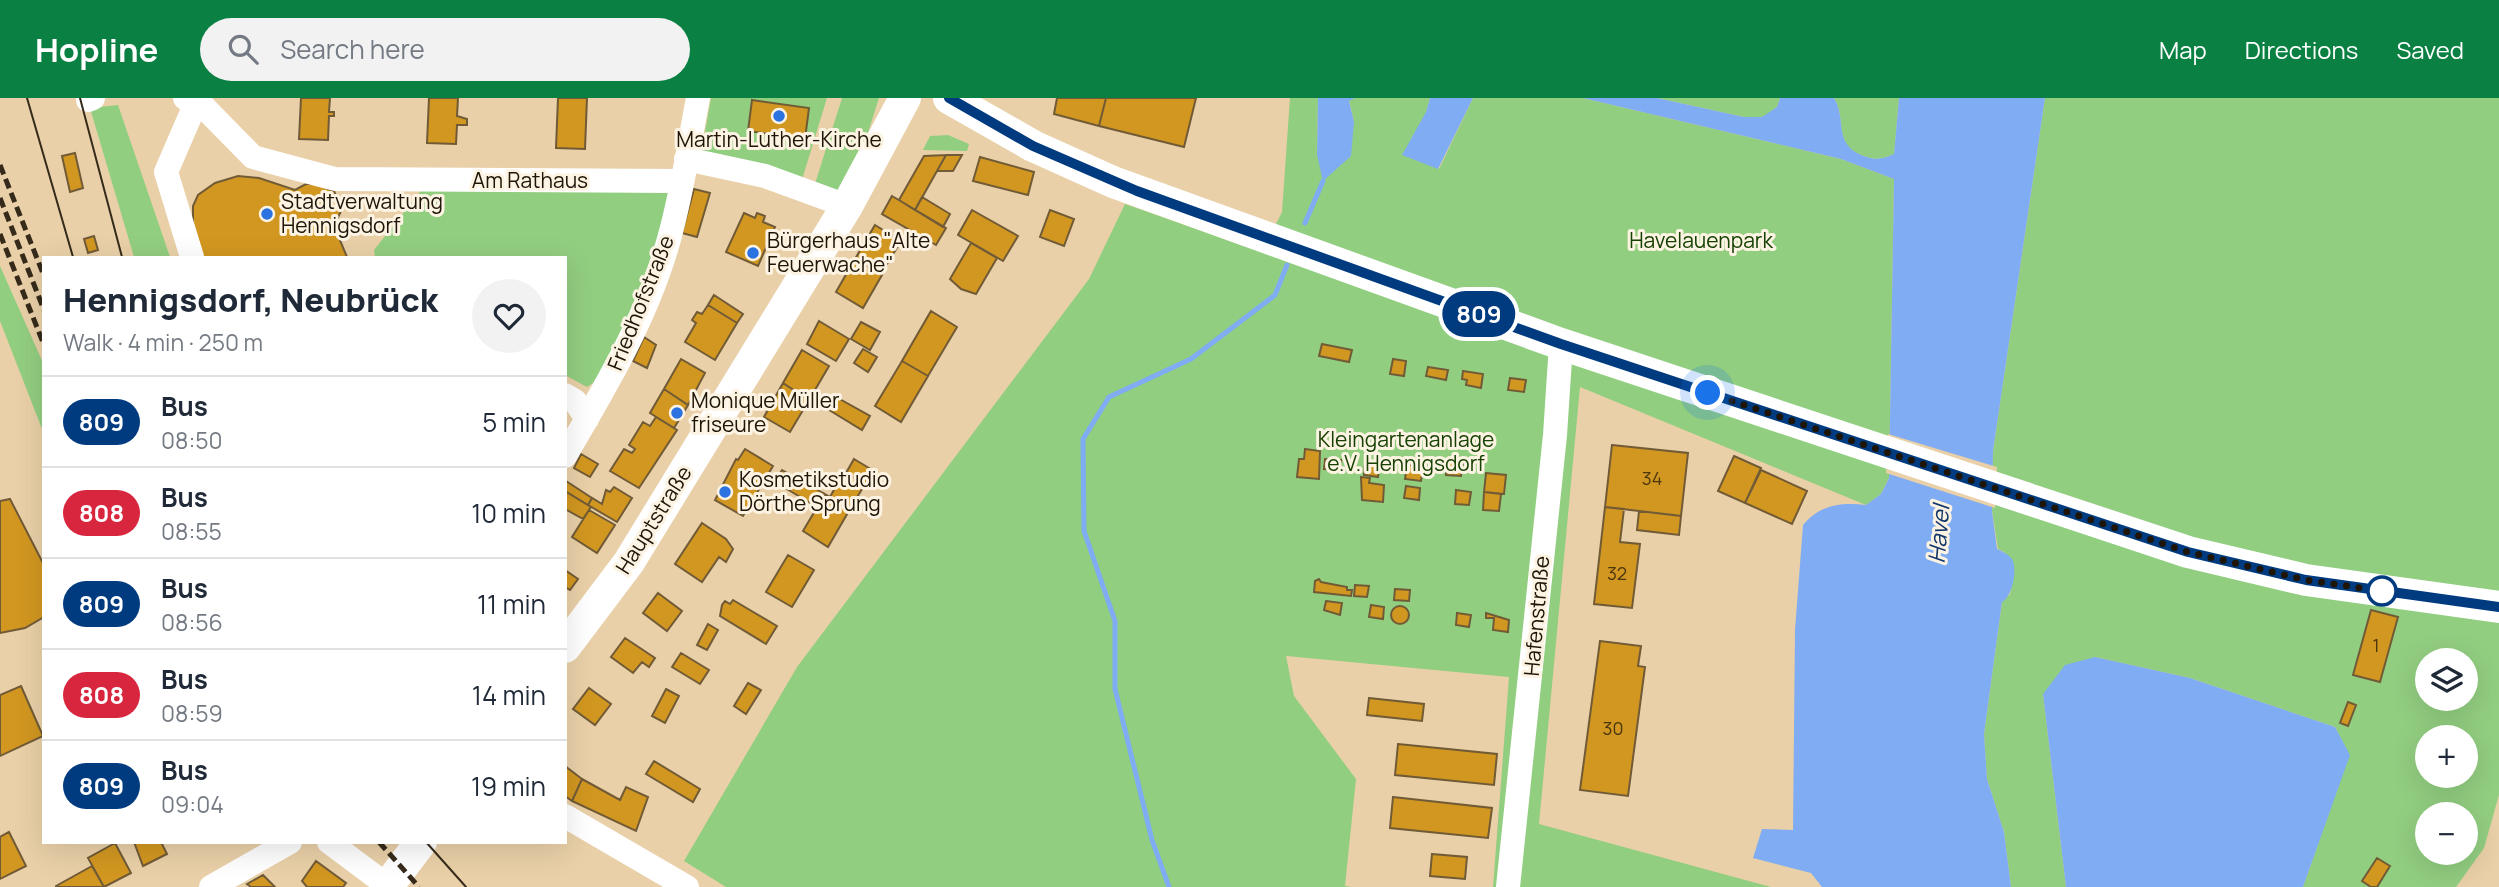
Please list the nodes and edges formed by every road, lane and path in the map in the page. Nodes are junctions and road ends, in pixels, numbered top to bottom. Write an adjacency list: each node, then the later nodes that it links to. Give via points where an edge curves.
1 (698, 98): 5 (street, Friedhofstraße)
2 (905, 98): 6 (main road, Hauptstraße)
3 (949, 98): 8 (main road, via 1033,146 1112,182)
4 (193, 99): 5 (street, Am Rathaus, via 253,157 335,179); 7 (street, via 166,172)
5 (684, 170): 6 (street, Am Rathaus, via 765,176); 10 (street, Friedhofstraße, via 668,242 638,319)
6 (847, 206): 13 (main road, Hauptstraße, via 629,562)
7 (192, 256)
8 (1561, 344): 12 (main road, via 2188,552 2306,580); 21 (street, Hafenstraße)
9 (567, 396): 10 (street)
10 (587, 419): 11 (street, Friedhofstraße)
11 (567, 453)
12 (2499, 607)
13 (567, 643)
14 (567, 817): 20 (street)
15 (286, 844): 19 (street)
16 (332, 844): 18 (street)
17 (420, 844): 18 (main road)
18 (388, 886)
19 (211, 887)
20 (688, 887)
21 (1508, 887)

